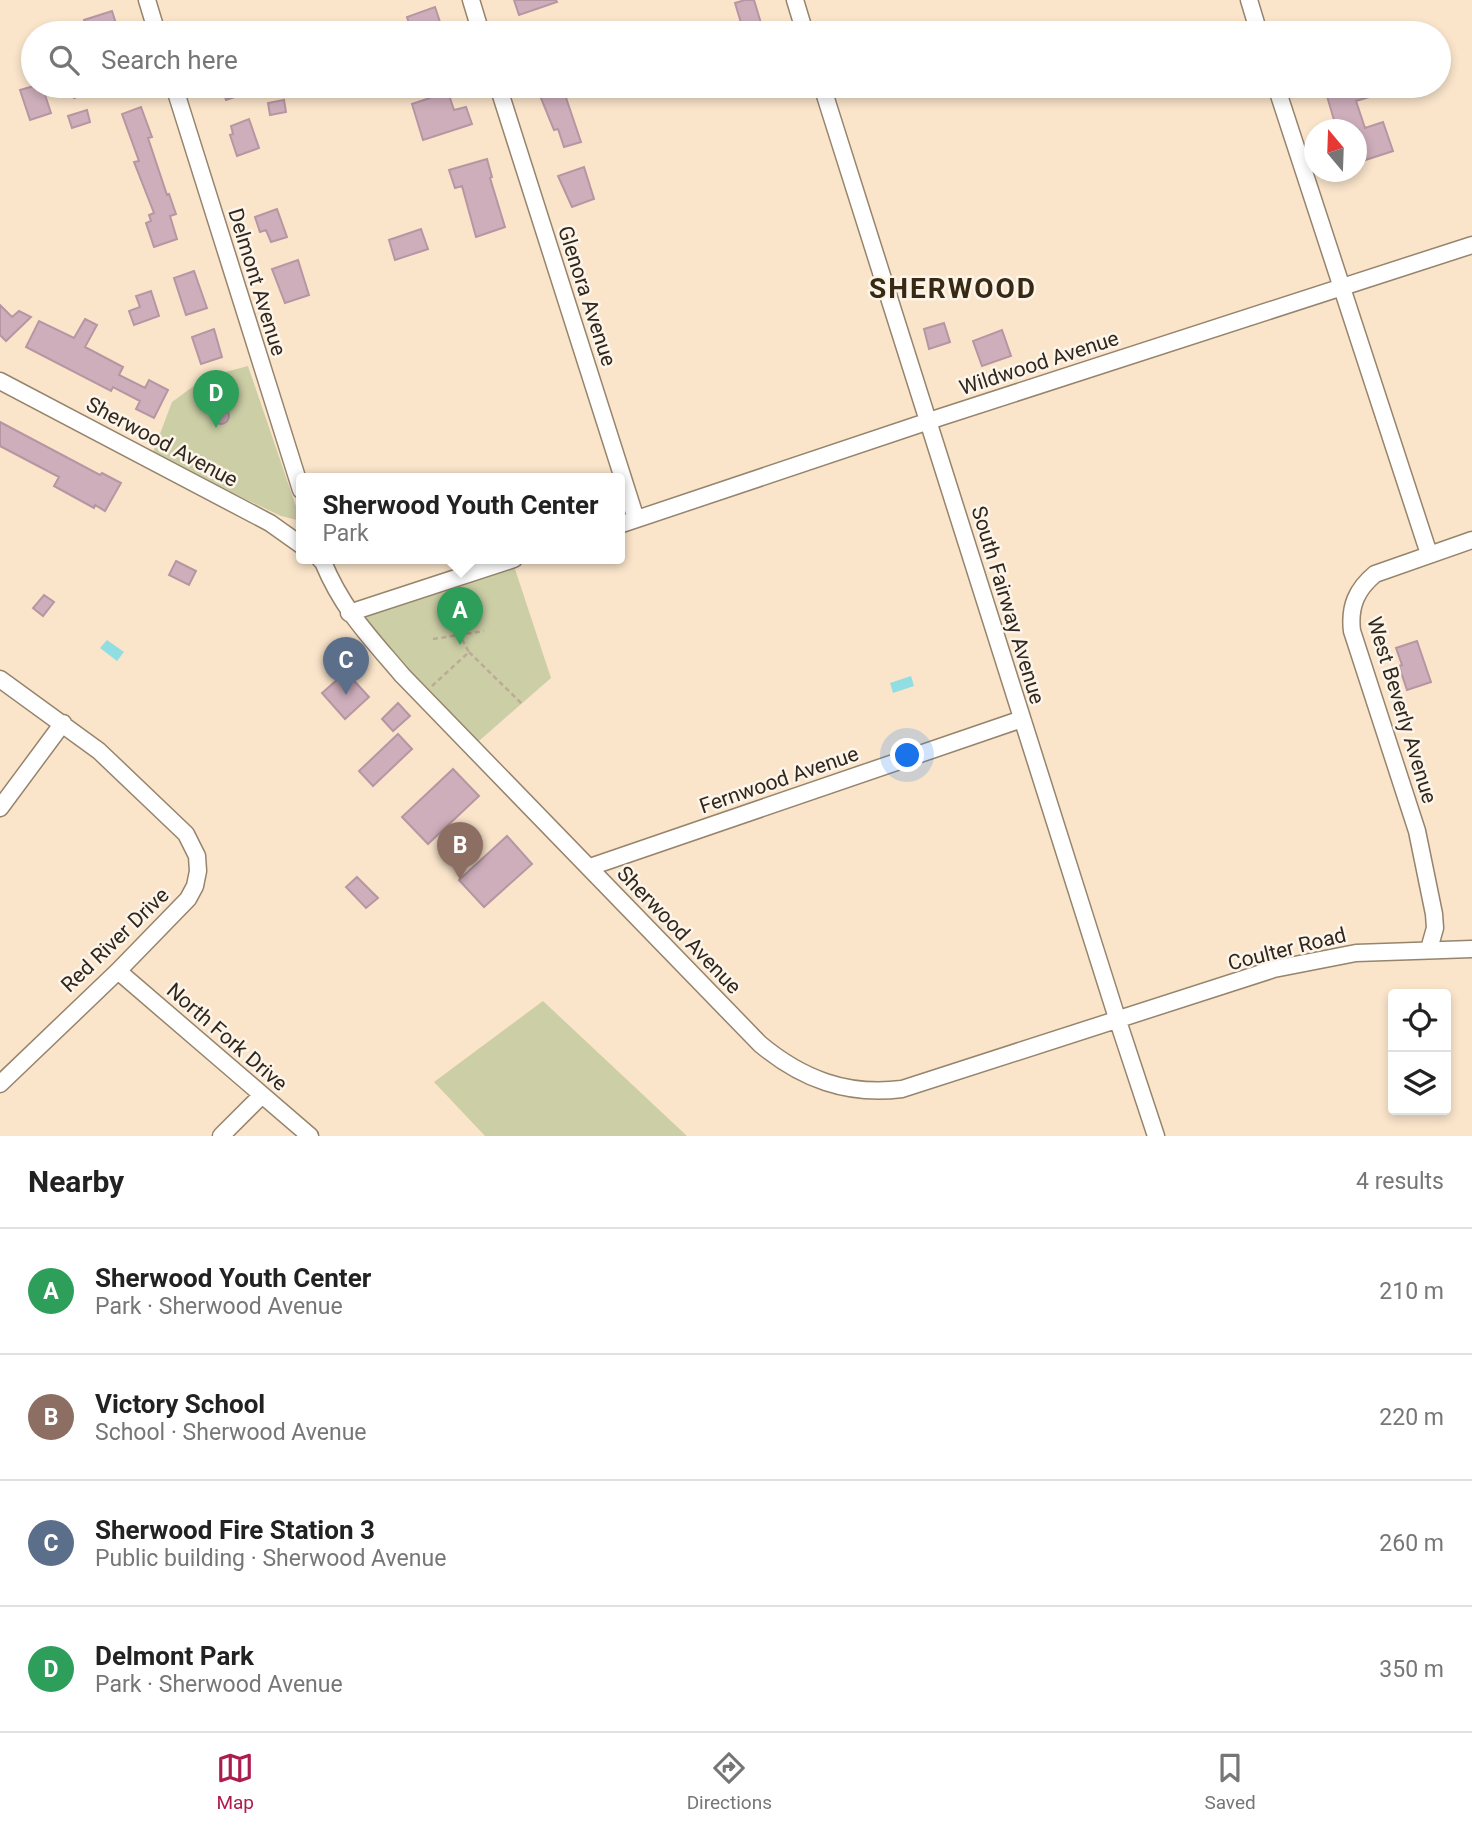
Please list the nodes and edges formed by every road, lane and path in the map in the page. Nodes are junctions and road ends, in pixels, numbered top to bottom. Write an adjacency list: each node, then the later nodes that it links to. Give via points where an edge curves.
1 (147, 0): 5 (street)
2 (471, 0): 6 (street)
3 (795, 0): 7 (street)
4 (1249, 0): 8 (street)
5 (153, 21)
6 (477, 21)
7 (801, 21)
8 (1255, 21)
9 (178, 98): 18 (street, Delmont Avenue)
10 (502, 98): 17 (street, Glenora Avenue)
11 (826, 98): 16 (street, South Fairway Avenue)
12 (1280, 98): 14 (street)
13 (1472, 245): 14 (street, Wildwood Avenue)
14 (1340, 287): 16 (street, Wildwood Avenue); 24 (street)
15 (0, 381): 23 (street, Sherwood Avenue, via 270,523)
16 (929, 421): 20 (street, Wildwood Avenue); 36 (street, South Fairway Avenue)
17 (621, 473)
18 (296, 474)
19 (625, 484): 20 (street, Glenora Avenue)
20 (636, 519): 21 (street, Wildwood Avenue)
21 (625, 523)
22 (1472, 540): 24 (street, West Beverly Avenue)
23 (296, 541)
24 (1429, 554): 40 (street, West Beverly Avenue, via 1375,574 1364,583 1356,594 1351,622 1417,831 1434,914)
25 (324, 564): 28 (street, Sherwood Avenue)
26 (499, 564): 28 (street)
27 (445, 610): 30 (path)
28 (349, 613): 34 (street, Sherwood Avenue)
29 (484, 631): 30 (path)
30 (459, 634): 31 (path); 32 (path)
31 (433, 639)
32 (470, 652): 34 (path); 35 (path)
33 (0, 679): 37 (street, Red River Drive)
34 (421, 695): 39 (street, Sherwood Avenue)
35 (522, 704)
36 (1022, 719): 39 (street, Fernwood Avenue); 43 (street, South Fairway Avenue)
37 (63, 723): 38 (street); 42 (street, Red River Drive, via 186,834 197,856 197,878 188,899)
38 (0, 808)
39 (590, 867): 43 (street, Sherwood Avenue, via 760,1044 800,1073 838,1087 881,1092 916,1086)
40 (1429, 949): 41 (street, Coulter Road); 43 (street, Coulter Road, via 1318,959)
41 (1472, 949)
42 (118, 971): 44 (street, Red River Drive); 45 (street, North Fork Drive)
43 (1116, 1018): 48 (street, South Fairway Avenue)
44 (0, 1084)
45 (262, 1095): 46 (street); 47 (street, North Fork Drive)
46 (220, 1136)
47 (310, 1136)
48 (1156, 1136)

